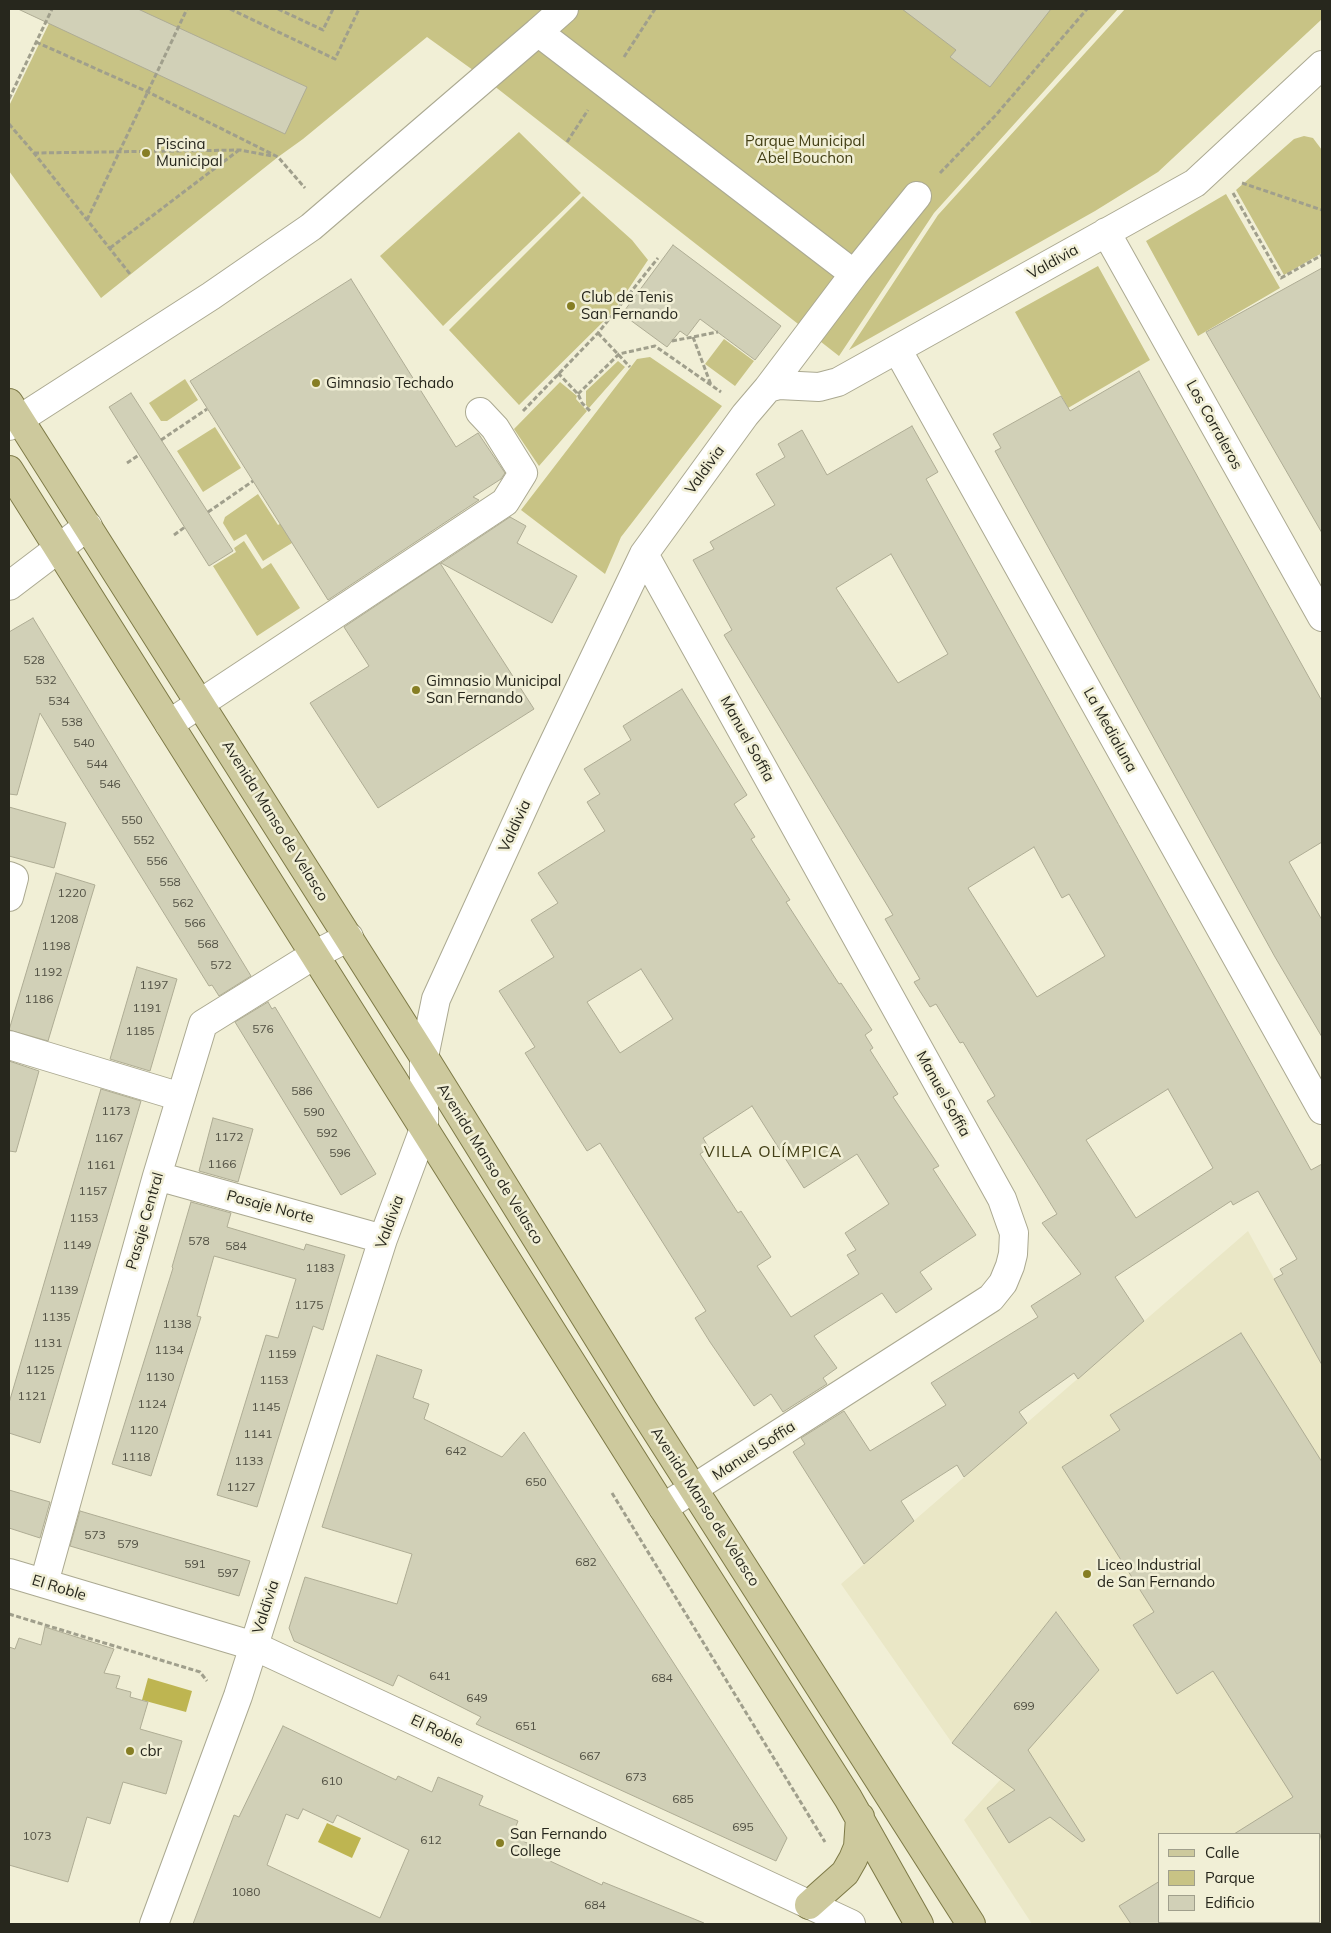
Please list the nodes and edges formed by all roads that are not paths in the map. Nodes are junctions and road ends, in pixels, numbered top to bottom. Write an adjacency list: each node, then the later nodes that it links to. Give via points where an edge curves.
1 (564, 9): 2 (street)
2 (538, 32): 6 (street); 10 (street, via 311,227 210,296)
3 (1319, 75): 5 (street, Valdivia, via 1195,182)
4 (917, 196): 6 (street)
5 (1106, 232): 7 (street, Valdivia); 16 (street, Los Corraleros)
6 (854, 274): 8 (street)
7 (897, 349): 8 (street, Valdivia, via 838,382 818,387 779,385); 26 (street, La Medialuna)
8 (768, 388): 14 (street, Valdivia)
9 (480, 412): 17 (street, via 495,428 523,473 505,502)
10 (12, 416): 12 (main road, Avenida Manso de Velasco)
11 (9, 470): 13 (main road)
12 (88, 526): 13 (street); 17 (main road, Avenida Manso de Velasco)
13 (58, 548): 15 (street); 18 (main road)
14 (644, 554): 24 (street, Valdivia, via 436,999); 30 (street, Manuel Soffia, via 1002,1199 1014,1233 1010,1266 1003,1283 991,1298)
15 (9, 586)
16 (1322, 617)
17 (200, 703): 18 (street); 21 (main road, Avenida Manso de Velasco)
18 (169, 724): 22 (main road)
19 (9, 876): 20 (street, via 14,878)
20 (9, 898)
21 (349, 937): 22 (street, Pasaje Central); 24 (main road, Avenida Manso de Velasco)
22 (314, 955): 25 (street, Pasaje Central, via 203,1024); 27 (main road)
23 (9, 1045): 25 (street)
24 (424, 1057): 27 (street, Valdivia); 30 (main road, Avenida Manso de Velasco)
25 (181, 1097): 28 (street, Pasaje Central)
26 (1322, 1110)
27 (424, 1129): 29 (street, Valdivia); 31 (main road)
28 (157, 1176): 29 (street, Pasaje Norte); 33 (street, Pasaje Central)
29 (383, 1238): 34 (street, Valdivia)
30 (693, 1489): 31 (street, Manuel Soffia); 40 (main road, Avenida Manso de Velasco)
31 (663, 1508): 35 (main road)
32 (9, 1573): 33 (street, El Roble)
33 (44, 1583): 34 (street, El Roble)
34 (254, 1646): 36 (street, El Roble); 37 (street, Valdivia)
35 (860, 1818): 36 (main road, via 858,1847 853,1859 845,1872); 39 (main road)
36 (809, 1905): 38 (street, El Roble)
37 (154, 1924)
38 (851, 1924)
39 (919, 1924)
40 (972, 1924)

